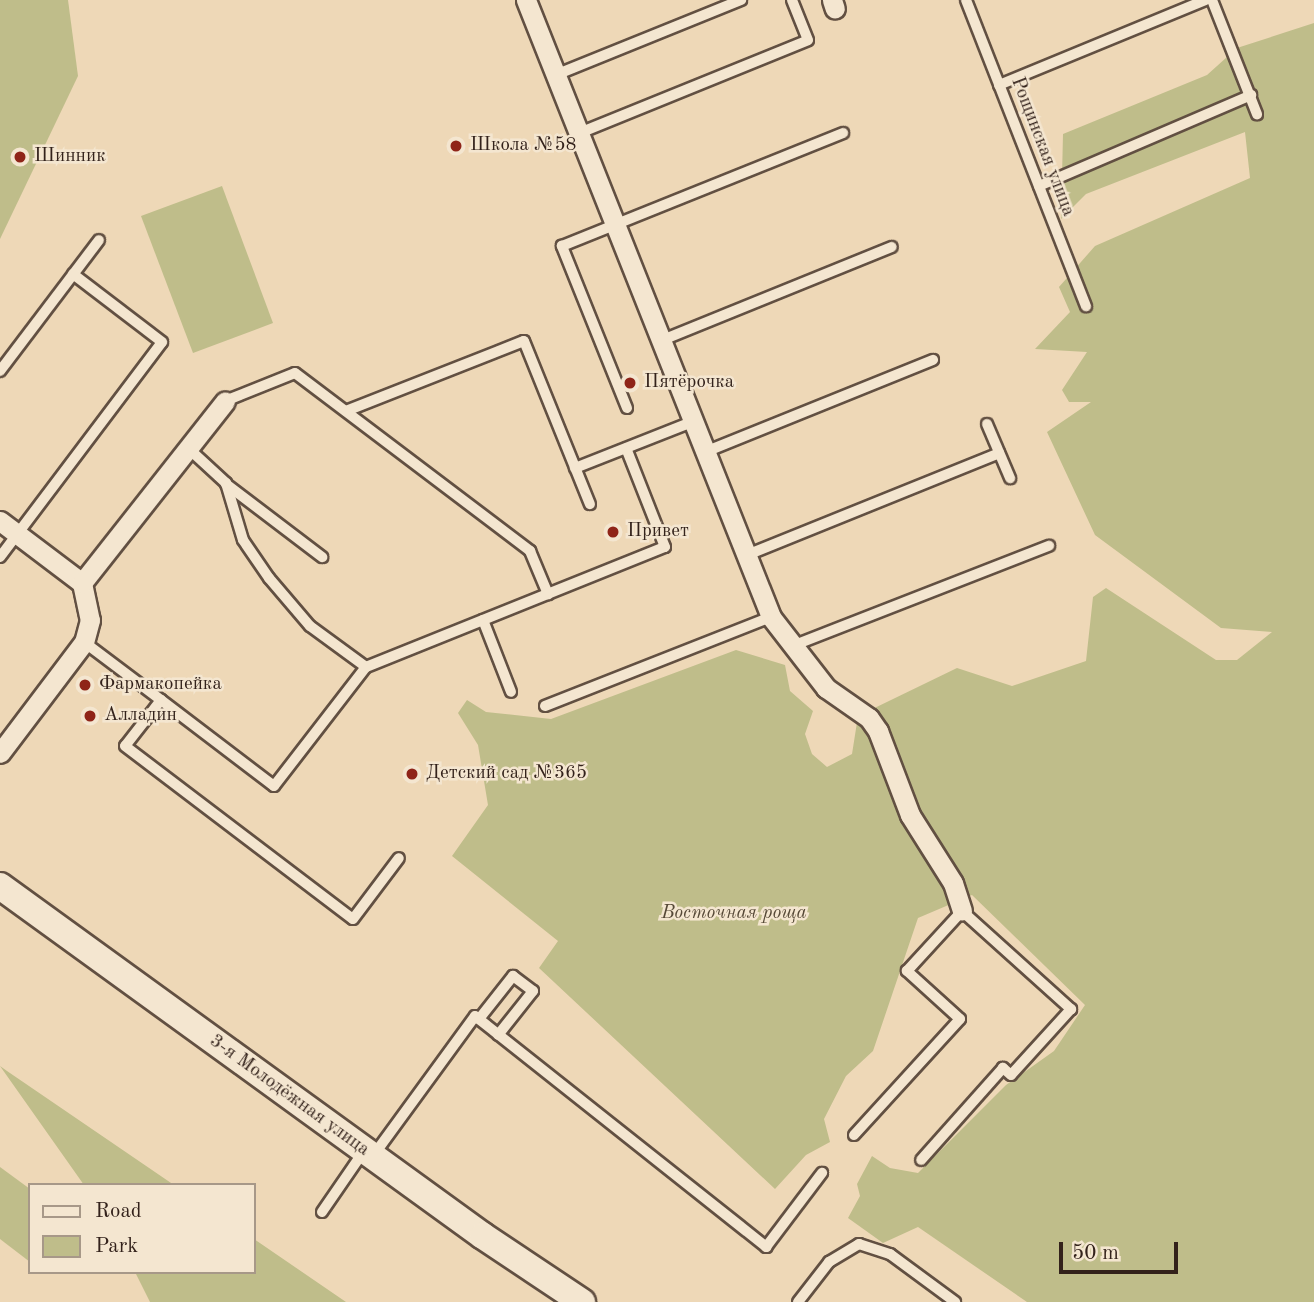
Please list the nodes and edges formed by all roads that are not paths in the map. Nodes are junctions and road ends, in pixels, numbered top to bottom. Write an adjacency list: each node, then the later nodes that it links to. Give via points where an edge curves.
1 (526, 0): 7 (street)
2 (741, 0): 7 (lane)
3 (792, 0): 12 (lane, via 808,40)
4 (966, 0): 8 (lane, Рощинская улица)
5 (1205, 0): 8 (lane)
6 (1212, 0): 9 (lane)
7 (553, 76): 12 (street)
8 (999, 85): 13 (lane, Рощинская улица)
9 (1251, 95): 10 (lane); 13 (lane)
10 (1257, 114)
11 (843, 132): 14 (lane)
12 (577, 135): 14 (street)
13 (1039, 186): 18 (lane, Рощинская улица)
14 (614, 226): 19 (street); 23 (lane, via 562,246)
15 (99, 240): 17 (lane)
16 (892, 247): 19 (lane)
17 (73, 274): 21 (lane); 36 (lane, via 162,342)
18 (1086, 306)
19 (660, 341): 25 (street)
20 (933, 360): 29 (lane)
21 (0, 371)
22 (225, 401): 24 (lane, via 295,373); 27 (street)
23 (627, 408)
24 (346, 411): 31 (lane, via 524,341); 42 (lane, via 530,551)
25 (692, 422): 28 (lane); 29 (street)
26 (987, 424): 30 (lane)
27 (188, 448): 33 (lane); 41 (street)
28 (626, 448): 31 (lane); 42 (lane, via 665,547)
29 (705, 452): 38 (street)
30 (999, 453): 32 (lane); 38 (lane)
31 (575, 468): 34 (lane)
32 (1010, 478)
33 (226, 484): 40 (lane); 47 (lane, via 243,540 269,578 310,626)
34 (590, 504)
35 (0, 521): 36 (street)
36 (18, 534): 39 (lane); 41 (street)
37 (1049, 546): 46 (lane)
38 (747, 555): 43 (street)
39 (0, 557)
40 (322, 557)
41 (82, 583): 45 (street, via 90,620)
42 (548, 594): 44 (lane)
43 (771, 617): 46 (street); 50 (lane)
44 (483, 620): 47 (lane); 48 (lane)
45 (84, 642): 49 (lane); 51 (street)
46 (791, 647): 54 (street, via 826,688 869,718 878,731 910,816 953,883)
47 (366, 667): 49 (lane, via 274,786)
48 (511, 692)
49 (160, 700): 52 (lane, via 125,747 353,919)
50 (545, 706)
51 (0, 753)
52 (399, 858)
53 (0, 886): 58 (main road, 3-я Молодёжная улица)
54 (962, 911): 57 (lane, via 907,971 960,1019); 59 (lane, via 1071,1009 1011,1076 1003,1068)
55 (479, 1019): 56 (lane); 56 (lane, via 513,976 533,991); 58 (lane, via 475,1016)
56 (498, 1035): 60 (lane, via 766,1247)
57 (854, 1135)
58 (369, 1154): 61 (lane); 62 (main road, 3-я Молодёжная улица)
59 (921, 1160)
60 (822, 1173)
61 (322, 1212)
62 (582, 1302)
63 (798, 1302): 64 (lane, via 829,1262 859,1244 890,1254)
64 (955, 1302)

